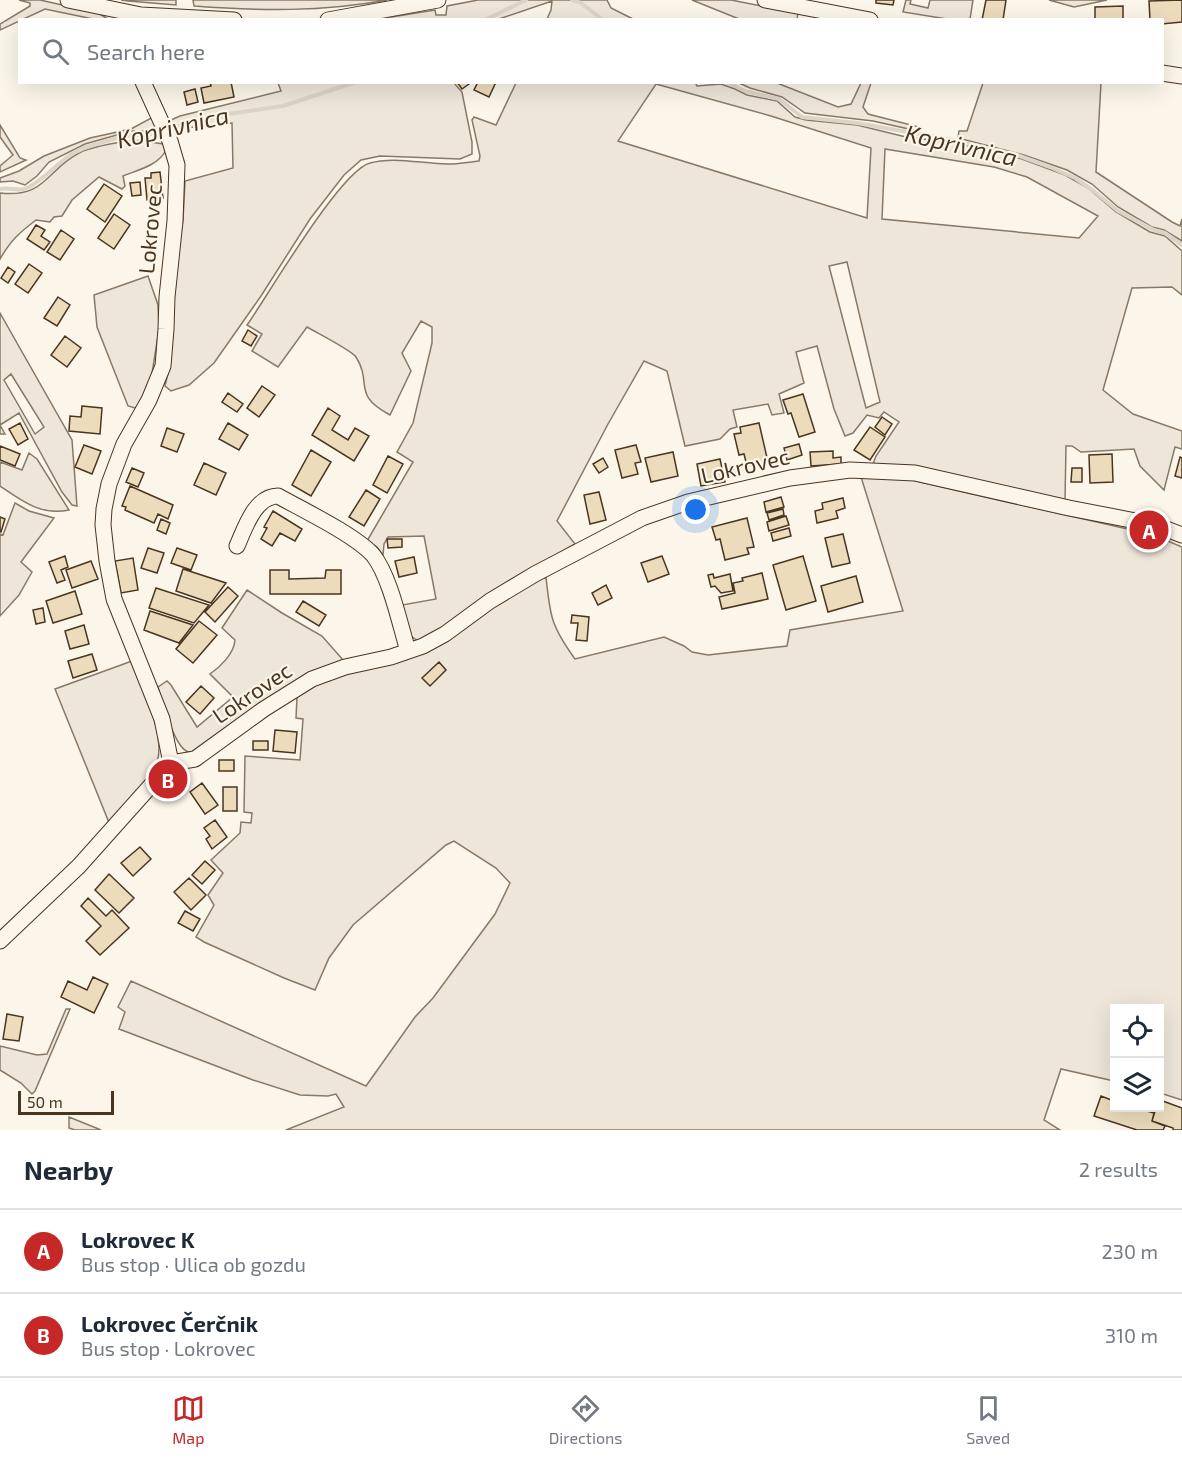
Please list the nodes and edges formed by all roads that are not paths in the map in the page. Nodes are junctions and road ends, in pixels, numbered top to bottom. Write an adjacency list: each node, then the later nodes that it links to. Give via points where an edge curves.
1 (68, 0): 4 (street)
2 (438, 0): 6 (street)
3 (765, 0): 7 (street)
4 (141, 17): 5 (street)
5 (172, 18)
6 (339, 18)
7 (860, 18)
8 (1164, 73): 9 (street)
9 (1182, 76)
10 (144, 84): 14 (street, Lokrovec, via 177,165 163,366 124,444 109,484 103,525 114,599 162,718)
11 (1182, 536): 13 (street, Lokrovec, via 1156,525 915,473 850,470 789,478 688,502 642,518 490,601 445,634)
12 (237, 546): 13 (street, via 261,501 270,496 278,496 354,540 382,570)
13 (408, 651): 14 (street, Lokrovec, via 312,679 195,759)
14 (171, 763): 15 (street, via 79,866)
15 (0, 941)

